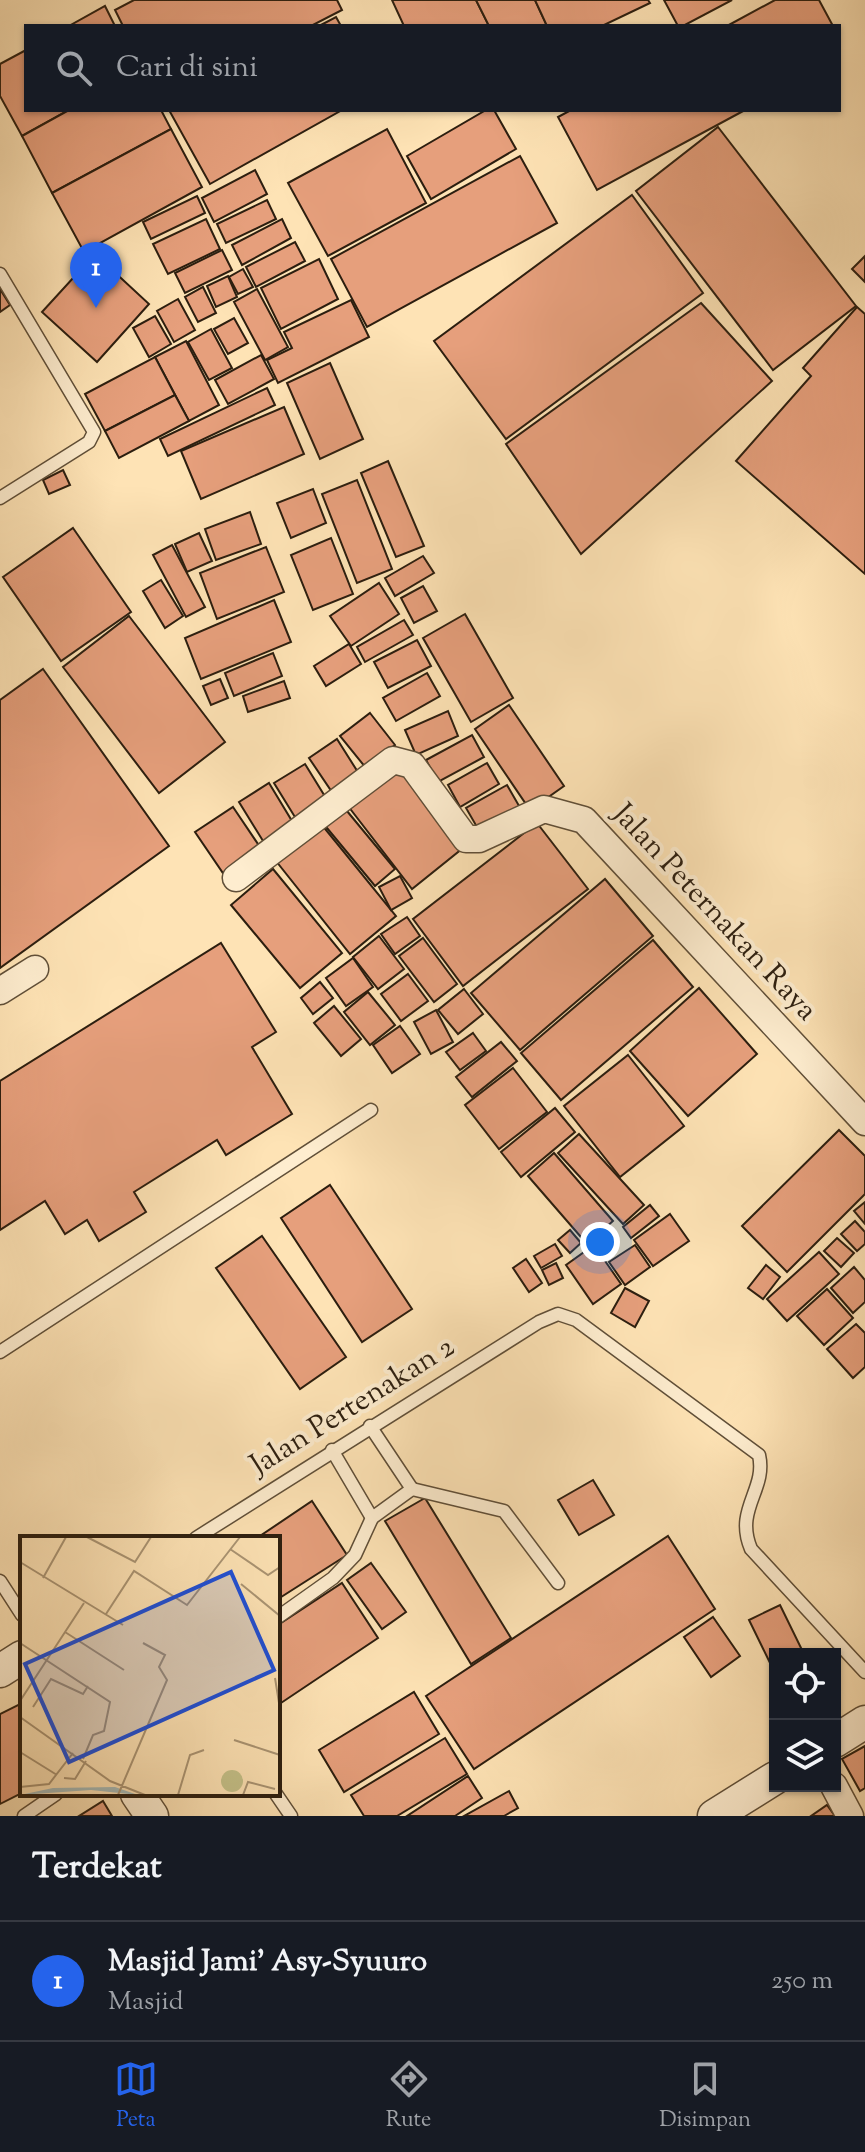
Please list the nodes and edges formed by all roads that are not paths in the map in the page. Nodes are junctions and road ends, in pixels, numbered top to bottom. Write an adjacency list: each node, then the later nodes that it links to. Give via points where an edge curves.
1 (0, 274): 2 (lane, via 94,432 89,442)
2 (0, 498)
3 (236, 878): 7 (street, Jalan Peternakan Raya, via 393,760 412,765 466,839 479,839 544,809 584,820)
4 (35, 969): 5 (street)
5 (0, 991)
6 (371, 1110): 8 (lane)
7 (865, 1122)
8 (0, 1352)
9 (370, 1426): 10 (lane, Jalan Pertenakan 2); 11 (lane); 20 (lane, Jalan Pertenakan 2, via 539,1322 558,1314 576,1320 759,1455 761,1467 745,1521 751,1549)
10 (332, 1450): 12 (lane); 13 (lane, Jalan Pertenakan 2)
11 (412, 1489): 12 (lane); 15 (lane, via 504,1511)
12 (372, 1518): 17 (lane, via 355,1555 333,1578)
13 (199, 1536)
14 (0, 1581): 16 (lane)
15 (558, 1583)
16 (20, 1612)
17 (280, 1616)
18 (20, 1658): 19 (street)
19 (0, 1671)
20 (865, 1672)
21 (865, 1722): 22 (street)
22 (841, 1737)
23 (769, 1782): 31 (street)
24 (837, 1792): 32 (street)
25 (53, 1796): 28 (lane)
26 (138, 1796): 29 (street)
27 (277, 1796): 30 (lane)
28 (24, 1816)
29 (152, 1816)
30 (291, 1816)
31 (714, 1816)
32 (850, 1816)

